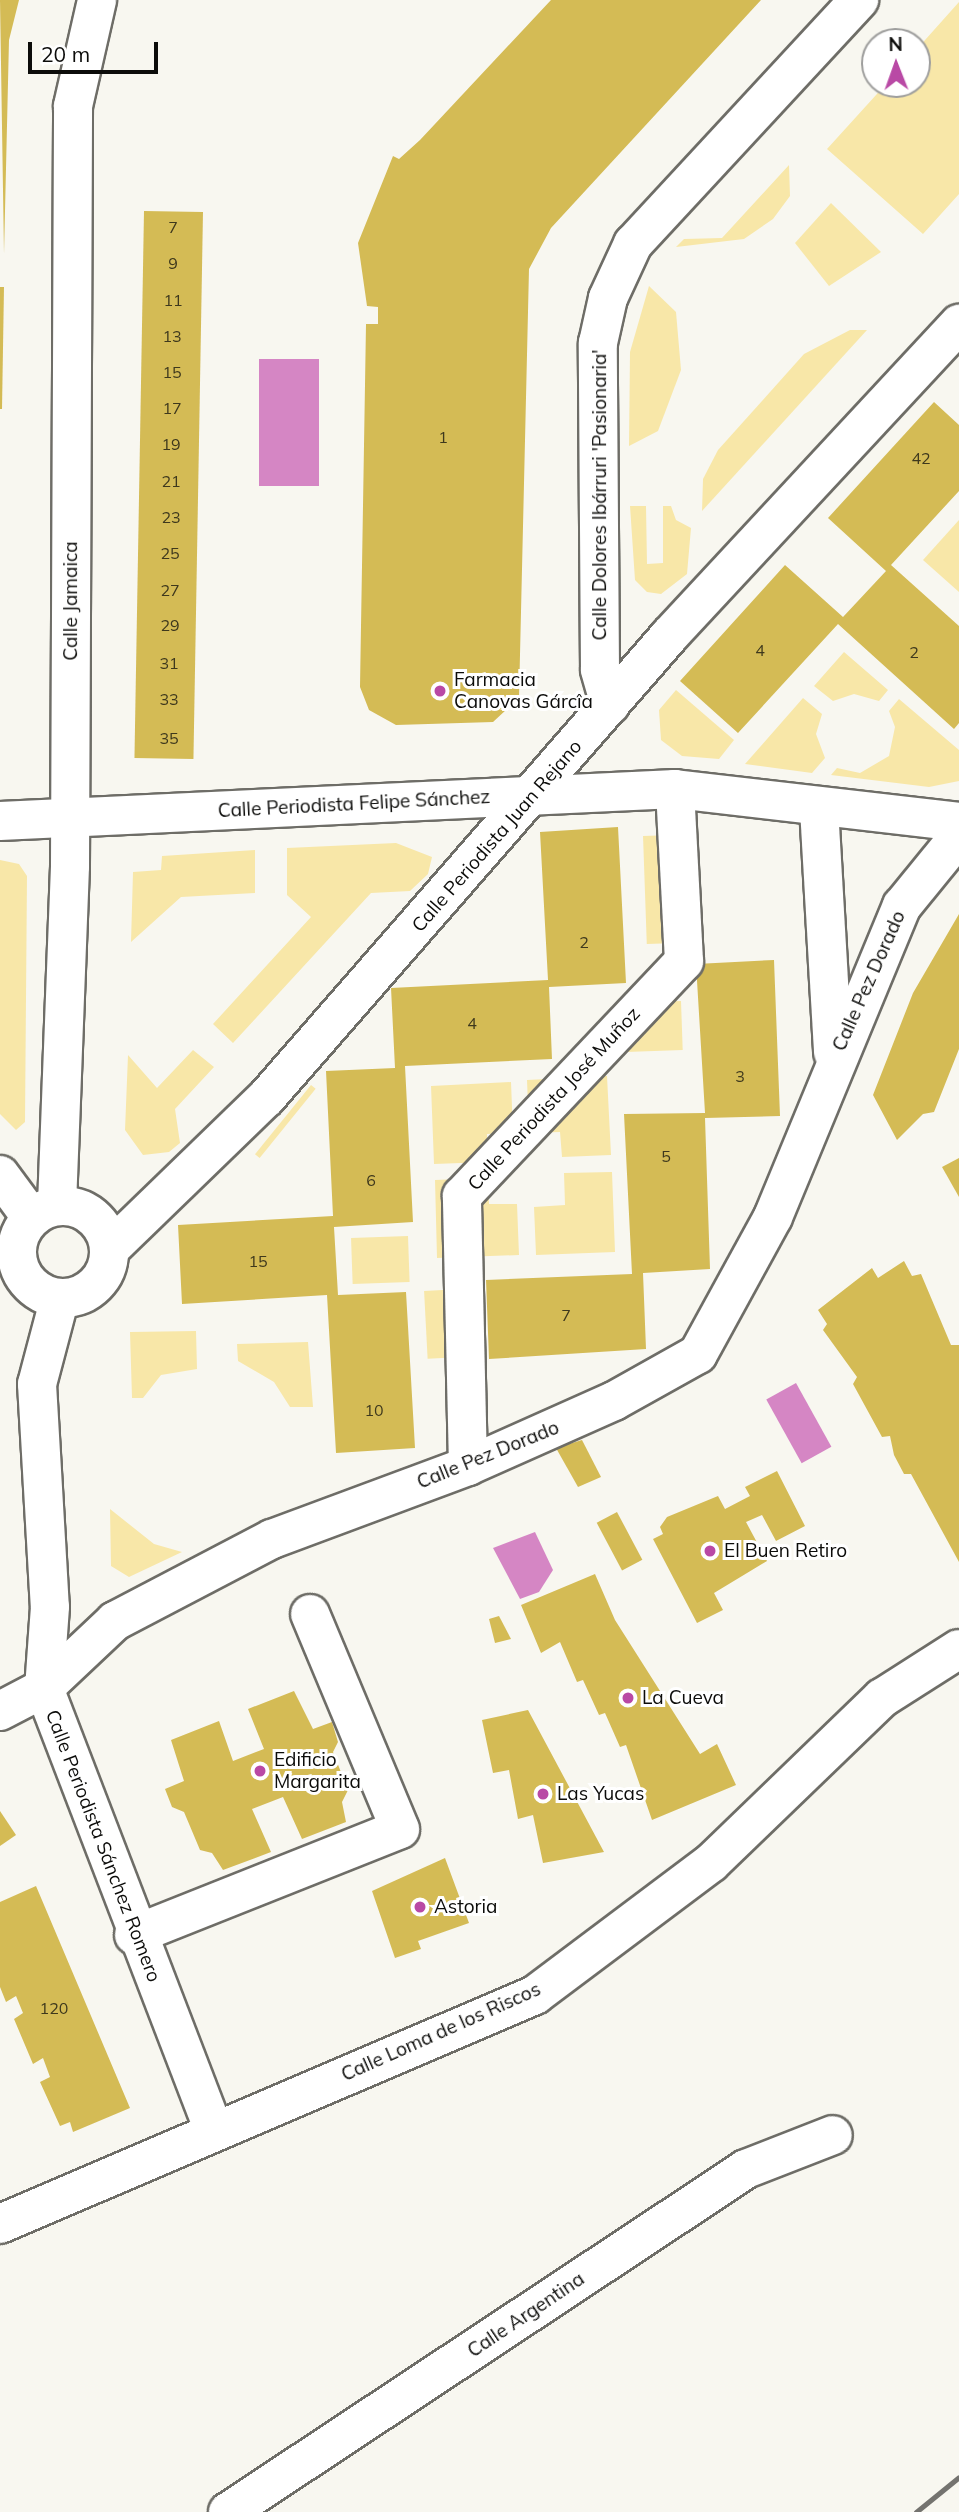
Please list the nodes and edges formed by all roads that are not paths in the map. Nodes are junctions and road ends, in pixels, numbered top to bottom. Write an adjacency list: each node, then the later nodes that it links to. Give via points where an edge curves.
1 (97, 0): 8 (street, Calle Jamaica, via 73,106)
2 (859, 0): 4 (street, Calle Dolores Ibárruri 'Pasionaria', via 633,244 608,298 598,343 600,669)
3 (959, 324): 4 (street, Calle Periodista Juan Rejano)
4 (610, 705): 6 (street, Calle Periodista Juan Rejano)
5 (675, 789): 6 (street, Calle Periodista Felipe Sánchez); 7 (street, Calle Periodista Felipe Sánchez); 17 (street, Calle Periodista José Muñoz, via 684,961 462,1196)
6 (535, 793): 8 (street, Calle Periodista Felipe Sánchez); 15 (street, Calle Periodista Juan Rejano, via 266,1098)
7 (819, 808): 10 (street, Calle Periodista Felipe Sánchez); 12 (street, Calle Pez Dorado)
8 (69, 818): 9 (street, Calle Periodista Felipe Sánchez); 14 (street, Calle Jamaica)
9 (0, 821)
10 (959, 822)
11 (959, 836): 12 (street, Calle Pez Dorado, via 902,906)
12 (834, 1062): 17 (street, Calle Pez Dorado, via 774,1217 698,1354 614,1401)
13 (0, 1175): 14 (street)
14 (44, 1211): 15 (street, via 90,1213); 16 (street, via 15,1251 24,1281)
15 (111, 1248): 16 (street, via 100,1284)
16 (59, 1301): 20 (street, Calle Periodista Sánchez Romero, via 37,1384 50,1607)
17 (468, 1466): 20 (street, Calle Pez Dorado, via 272,1538 115,1622)
18 (310, 1615): 22 (street, via 400,1829)
19 (959, 1649): 23 (street, Calle Loma de los Riscos, via 882,1698 711,1863 535,1994)
20 (44, 1688): 21 (street, Calle Pez Dorado); 22 (street, Calle Periodista Sánchez Romero)
21 (0, 1711)
22 (134, 1935): 23 (street, Calle Periodista Sánchez Romero)
23 (214, 2131): 25 (street, Calle Loma de los Riscos)
24 (833, 2135): 26 (street, Calle Argentina, via 746,2169)
25 (0, 2224)
26 (228, 2512)

